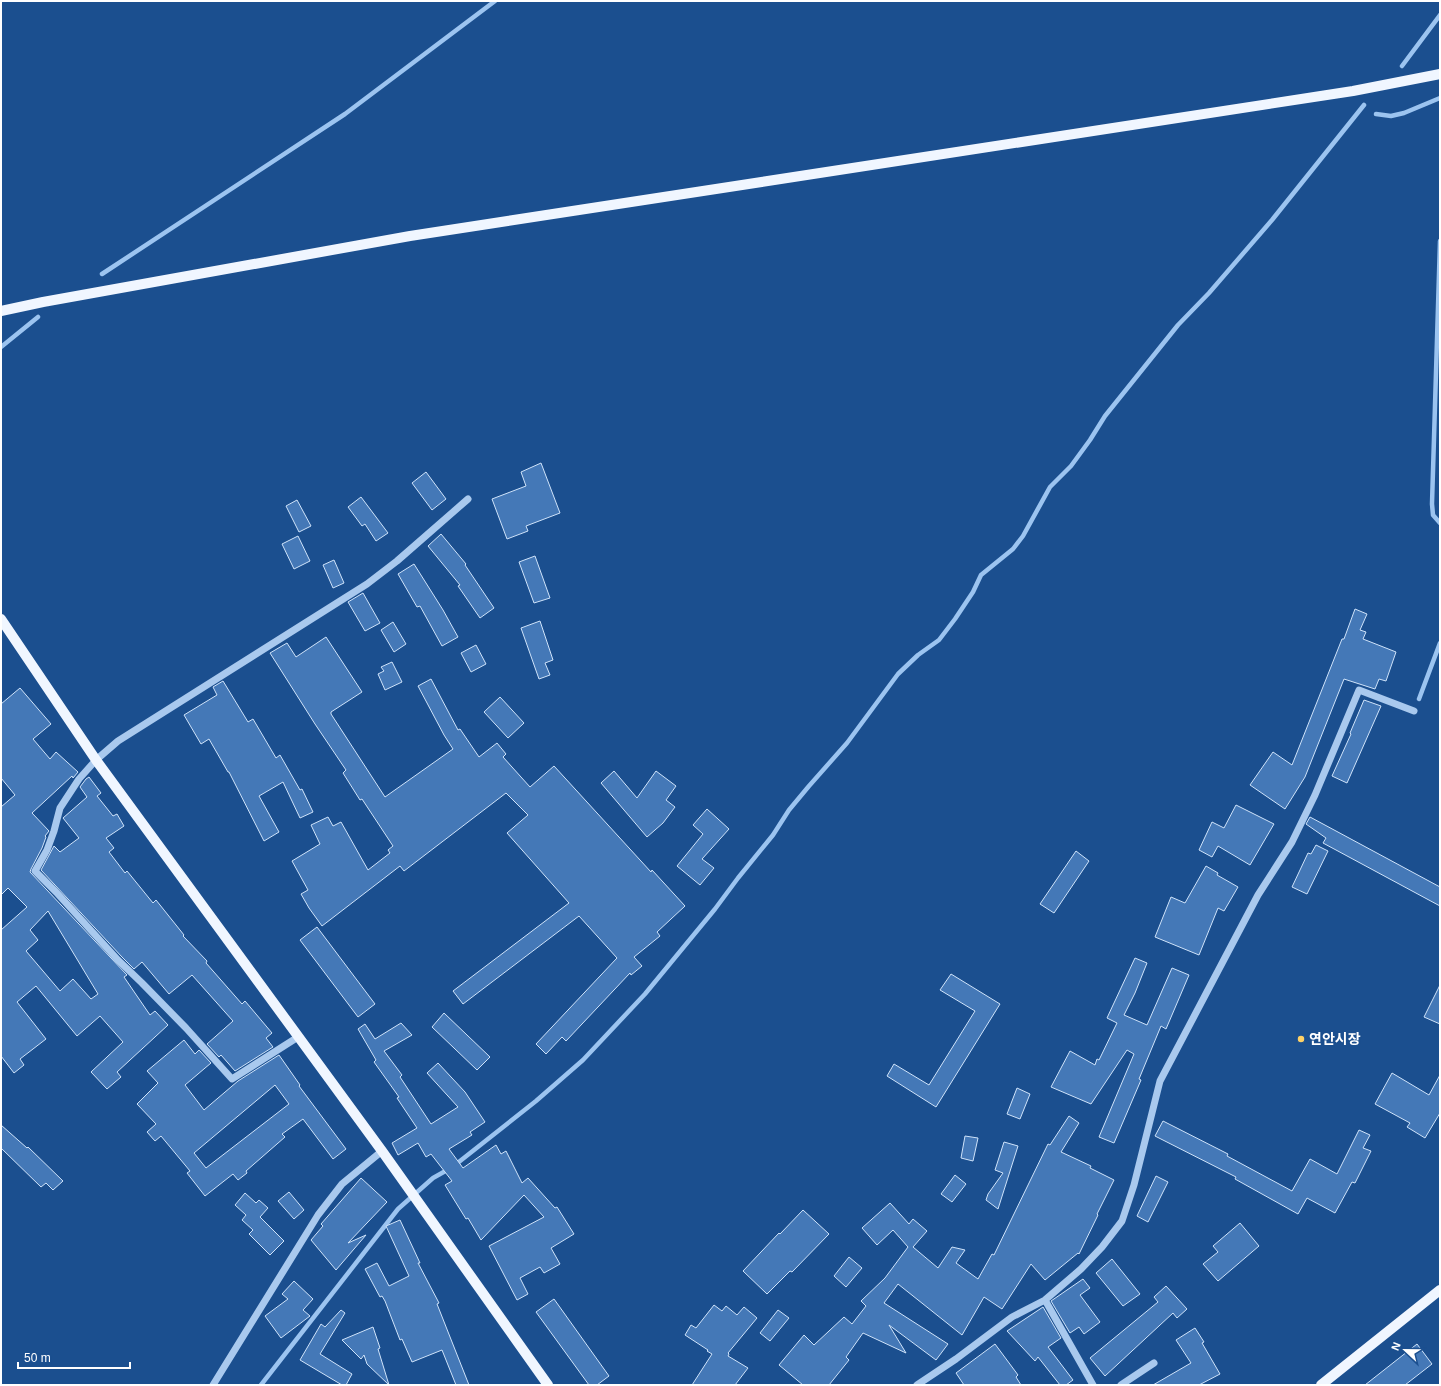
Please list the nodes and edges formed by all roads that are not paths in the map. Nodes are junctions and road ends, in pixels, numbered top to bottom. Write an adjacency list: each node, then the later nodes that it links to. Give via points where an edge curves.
1 (1440, 74): 2 (main road, via 1329,94 410,236)
2 (1, 311)
3 (468, 499): 6 (street, via 367,584 118,741)
4 (1, 619): 6 (main road)
5 (1414, 710): 10 (street, via 1359,690 1315,795 1292,842 1258,895 1160,1081 1134,1185 1122,1221 1081,1269)
6 (96, 760): 7 (main road); 7 (street, via 79,779 60,808 47,850 35,871 232,1079)
7 (298, 1036): 8 (main road)
8 (382, 1151): 12 (street, via 342,1184 318,1215); 13 (main road)
9 (1440, 1290): 17 (main road)
10 (1045, 1300): 14 (street, via 1012,1317); 15 (street)
11 (1154, 1363): 16 (street)
12 (214, 1385)
13 (548, 1385)
14 (917, 1385)
15 (1093, 1385)
16 (1121, 1385)
17 (1321, 1385)

